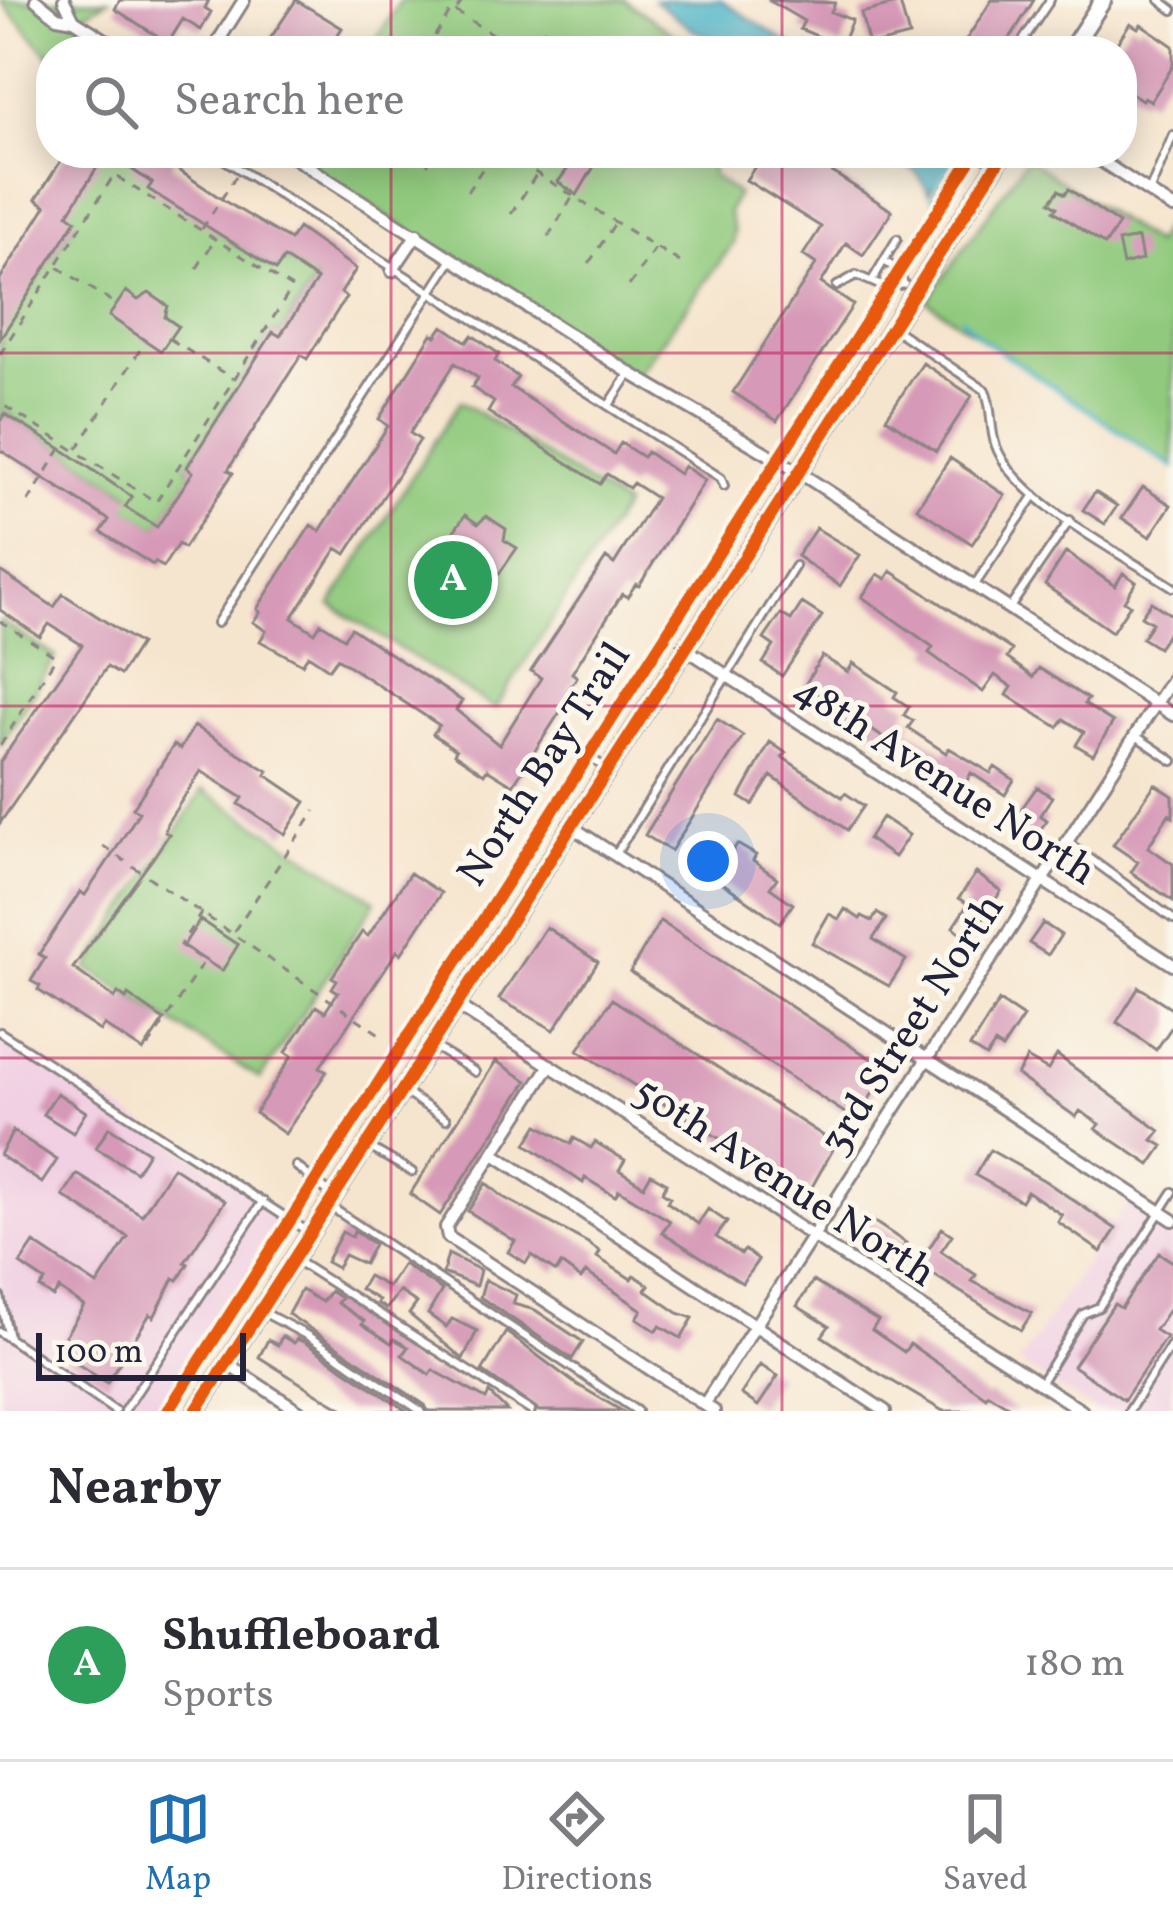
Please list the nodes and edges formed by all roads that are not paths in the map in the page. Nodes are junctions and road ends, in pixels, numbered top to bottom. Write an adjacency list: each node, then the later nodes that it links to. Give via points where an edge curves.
1 (36, 0): 8 (street)
2 (64, 0): 8 (street)
3 (244, 0): 10 (street)
4 (1049, 0): 11 (lane)
5 (1103, 0): 12 (street)
6 (1160, 0): 7 (lane)
7 (1173, 10)
8 (74, 20): 9 (street)
9 (99, 36)
10 (221, 36)
11 (1026, 36)
12 (1080, 36)
13 (1173, 135): 18 (lane)
14 (237, 168): 24 (lane)
15 (311, 168): 20 (street)
16 (994, 168): 27 (street)
17 (1115, 168): 18 (street)
18 (1148, 192): 19 (street)
19 (1173, 208)
20 (416, 234): 22 (street); 24 (street)
21 (897, 239): 23 (lane)
22 (453, 258): 28 (lane); 30 (street)
23 (884, 261): 25 (lane); 27 (lane)
24 (392, 271): 28 (lane)
25 (873, 279): 26 (lane, via 856,275); 27 (lane)
26 (837, 286)
27 (909, 288): 29 (street)
28 (431, 293): 31 (lane); 40 (lane)
29 (891, 326): 32 (street); 34 (lane, via 985,390 996,446)
30 (630, 373): 31 (lane); 32 (street)
31 (609, 405): 33 (lane)
32 (797, 471): 37 (street); 41 (street)
33 (724, 486)
34 (1035, 495): 35 (lane); 37 (lane)
35 (1070, 520): 38 (lane); 39 (lane)
36 (795, 566): 42 (lane)
37 (974, 586): 39 (street)
38 (1173, 587)
39 (1009, 608): 44 (street)
40 (217, 623)
41 (683, 647): 42 (street, 48th Avenue North); 49 (street)
42 (727, 676): 52 (lane); 53 (street, 48th Avenue North)
43 (1173, 677): 44 (street, 3rd Street North)
44 (1156, 704): 45 (street); 46 (street, 3rd Street North)
45 (1173, 715)
46 (1135, 736): 48 (lane); 51 (street, 3rd Street North)
47 (567, 743): 49 (lane)
48 (1173, 761)
49 (606, 768): 50 (street)
50 (569, 825): 52 (street); 56 (street)
51 (1066, 841): 53 (street, 3rd Street North); 54 (lane)
52 (615, 854): 59 (street)
53 (1042, 878): 55 (street, 48th Avenue North); 59 (street, 3rd Street North)
54 (1173, 919)
55 (1173, 965)
56 (454, 1004): 58 (street); 60 (street, 50th Avenue North)
57 (0, 1032): 70 (lane)
58 (430, 1044): 61 (lane); 62 (street)
59 (927, 1056): 71 (street); 74 (street, 3rd Street North)
60 (550, 1065): 65 (street); 74 (street, 50th Avenue North)
61 (476, 1072)
62 (401, 1090): 63 (lane); 64 (street)
63 (446, 1119)
64 (366, 1145): 67 (lane); 69 (street)
65 (494, 1154): 78 (street); 84 (street, via 446,1227 448,1237)
66 (296, 1166): 69 (lane)
67 (412, 1172)
68 (1173, 1192): 71 (lane)
69 (331, 1201): 73 (street); 91 (lane)
70 (263, 1202): 73 (lane); 86 (lane)
71 (1160, 1212): 72 (street); 83 (lane)
72 (1173, 1220)
73 (310, 1234): 75 (street)
74 (814, 1235): 78 (street, 3rd Street North); 83 (street, 50th Avenue North)
75 (294, 1259): 77 (street); 90 (lane)
76 (0, 1296): 80 (lane)
77 (261, 1310): 82 (street); 89 (lane)
78 (754, 1327): 84 (street, 3rd Street North); 92 (street)
79 (0, 1332): 80 (lane)
80 (9, 1338): 85 (lane)
81 (1173, 1342): 94 (lane)
82 (227, 1364): 87 (street); 88 (street)
83 (1039, 1384): 93 (street, 50th Avenue North)
84 (709, 1408)
85 (115, 1411)
86 (124, 1411)
87 (196, 1411)
88 (299, 1411)
89 (421, 1411)
90 (531, 1411)
91 (637, 1411)
92 (886, 1411)
93 (1082, 1411)
94 (1129, 1411)

